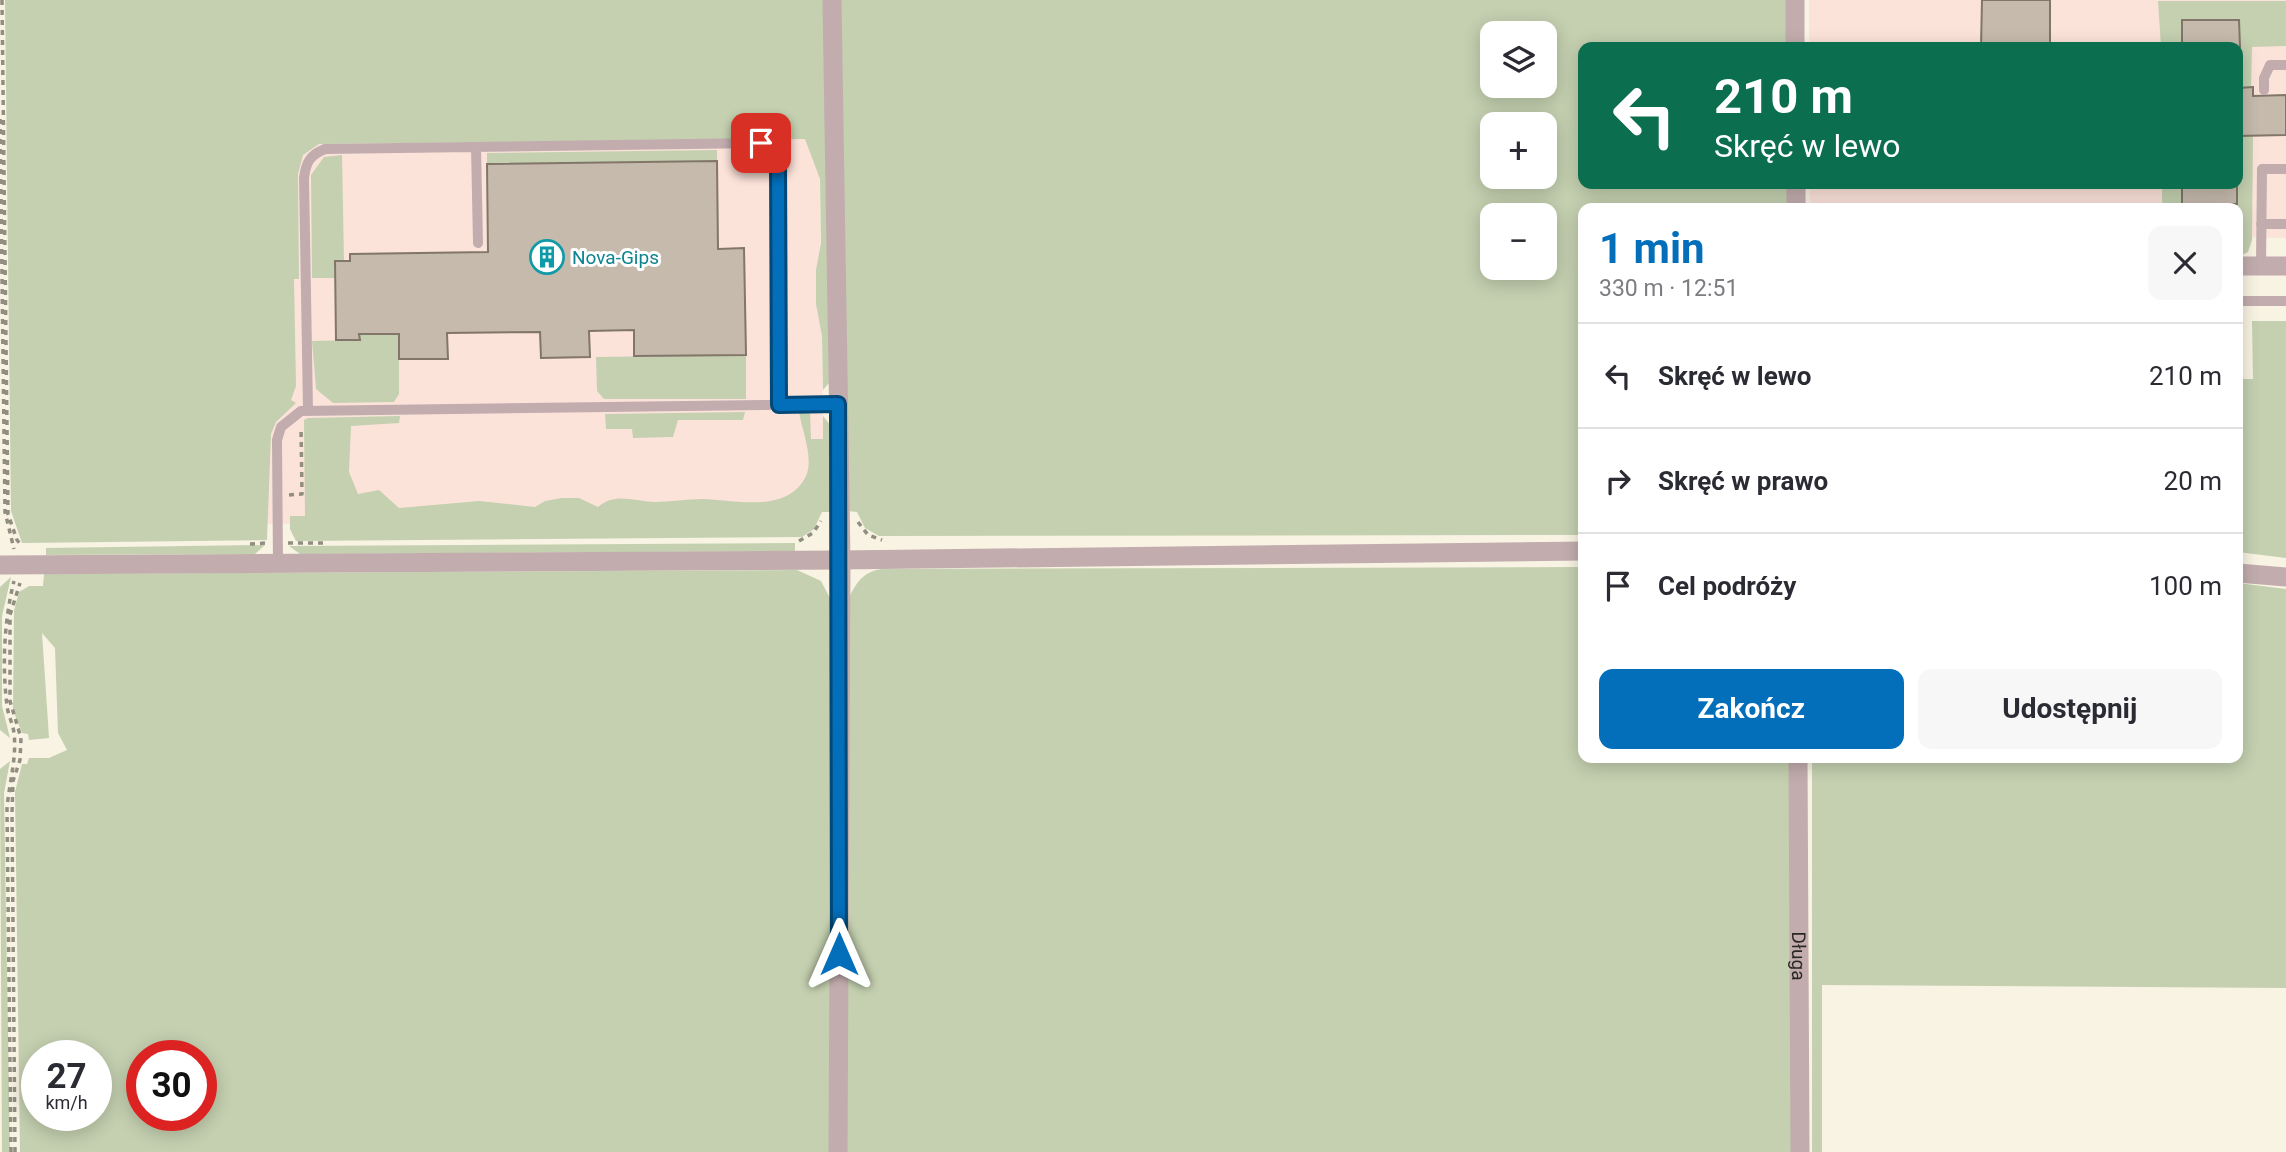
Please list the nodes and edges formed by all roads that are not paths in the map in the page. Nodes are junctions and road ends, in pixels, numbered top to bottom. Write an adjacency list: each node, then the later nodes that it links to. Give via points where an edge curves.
1 (832, 0): 16 (street)
2 (1795, 0): 3 (street)
3 (1795, 42)
4 (2286, 65): 5 (lane, via 2270,65)
5 (2264, 90)
6 (476, 147): 10 (lane); 17 (lane, via 772,146 778,159); 18 (lane, via 325,149 312,155 303,178)
7 (2286, 169): 8 (lane, via 2262,169)
8 (2261, 224): 9 (lane); 13 (lane)
9 (2286, 224)
10 (478, 243)
11 (2286, 265): 13 (street)
12 (2243, 266): 13 (street)
13 (2261, 266)
14 (2243, 301): 15 (lane)
15 (2286, 301)
16 (838, 404): 17 (lane); 20 (street)
17 (779, 405): 18 (lane)
18 (304, 411): 21 (lane, via 281,427 277,440)
19 (1578, 551): 20 (street)
20 (841, 560): 21 (street); 26 (street)
21 (278, 563): 22 (street)
22 (14, 565)
23 (2243, 574): 24 (street)
24 (2286, 578)
25 (1798, 763): 27 (street, Długa)
26 (838, 1152)
27 (1800, 1152)

